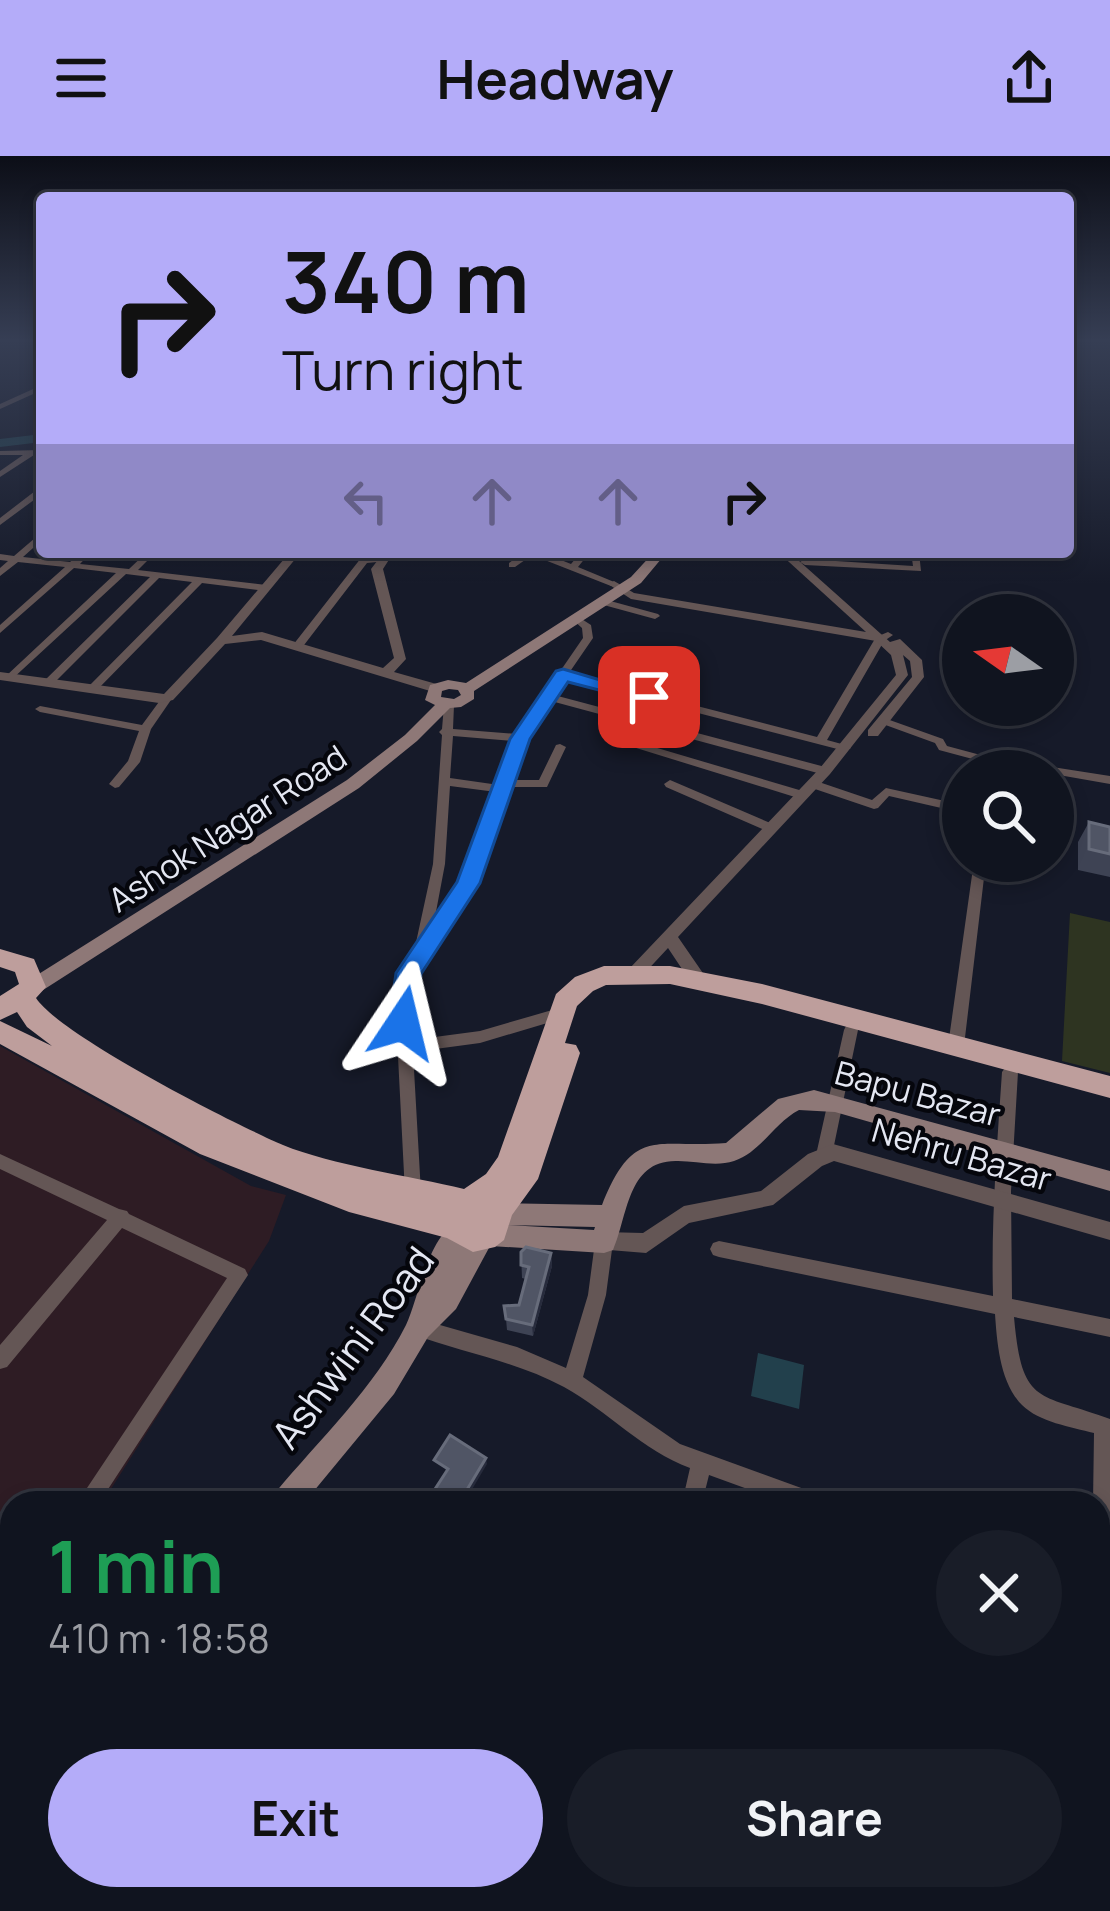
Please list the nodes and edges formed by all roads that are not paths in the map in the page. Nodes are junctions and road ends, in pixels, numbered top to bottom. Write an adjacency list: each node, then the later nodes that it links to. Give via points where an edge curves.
1 (36, 452): 2 (street)
2 (0, 453)
3 (36, 453): 4 (street)
4 (0, 475)
5 (36, 494): 6 (street)
6 (22, 505): 7 (street); 8 (street)
7 (36, 506)
8 (0, 522)
9 (36, 541): 26 (street)
10 (0, 557): 26 (street)
11 (80, 558): 29 (street)
12 (144, 558): 31 (street)
13 (291, 558): 36 (street)
14 (376, 558): 43 (street, via 364,560)
15 (385, 558): 44 (street, via 377,569 400,659)
16 (522, 558): 27 (street)
17 (548, 558): 30 (street)
18 (581, 558): 30 (street)
19 (644, 558): 35 (main road)
20 (656, 558): 35 (main road)
21 (790, 558): 41 (street)
22 (801, 558): 41 (street)
23 (807, 558): 28 (street)
24 (857, 558): 28 (street)
25 (916, 558): 28 (street, via 918,568)
26 (16, 560): 29 (street); 32 (street)
27 (512, 565)
28 (858, 565)
29 (71, 566): 31 (street); 40 (street)
30 (573, 567): 35 (street)
31 (127, 572): 33 (street); 46 (street)
32 (0, 573)
33 (157, 576): 34 (street); 47 (street)
34 (199, 580): 36 (street); 49 (street)
35 (618, 587): 37 (main road); 41 (street, via 631,596); 48 (main road)
36 (266, 588): 42 (street)
37 (604, 602): 38 (street); 39 (main road)
38 (655, 616)
39 (577, 619): 45 (street, via 590,633); 48 (main road)
40 (0, 630)
41 (881, 636): 54 (street, via 914,657 918,673); 58 (street); 61 (street, via 900,658 902,675)
42 (221, 641): 43 (street, via 262,636); 50 (street)
43 (297, 647): 44 (street)
44 (385, 673): 52 (street)
45 (563, 675): 51 (street); 58 (street)
46 (5, 677): 47 (street)
47 (46, 684): 49 (street)
48 (462, 687): 52 (main road, Ashok Nagar Road, via 466,699)
49 (91, 690): 50 (street)
50 (169, 697): 55 (street)
51 (548, 697): 57 (street); 66 (street)
52 (440, 699): 56 (street); 78 (main road, Ashok Nagar Road, via 411,738 353,784)
53 (40, 709): 55 (street)
54 (884, 721): 62 (street); 66 (street, via 834,775)
55 (145, 729): 67 (street)
56 (446, 732): 57 (street); 65 (street)
57 (520, 739): 69 (street)
58 (820, 742): 61 (street)
59 (637, 746): 66 (street)
60 (560, 747): 69 (street, via 543,784)
61 (845, 748): 66 (street)
62 (949, 750)
63 (1074, 776): 64 (street)
64 (1110, 780)
65 (443, 781): 69 (street); 74 (street, via 439,865)
66 (814, 783): 70 (street, via 874,805 886,792); 71 (street)
67 (116, 784)
68 (670, 784): 71 (street)
69 (505, 786): 74 (street, via 468,883)
70 (942, 804)
71 (771, 828): 73 (street)
72 (977, 882): 81 (street)
73 (669, 936): 76 (street); 77 (street)
74 (422, 947): 82 (street, via 402,998)
75 (0, 958): 78 (highway, via 26,966)
76 (634, 973): 77 (highway); 79 (highway, via 584,984)
77 (698, 980): 81 (highway)
78 (13, 1011): 91 (highway, via 279,1157); 95 (highway, via 210,1145 349,1198)
79 (559, 1014): 82 (street, via 480,1037); 95 (highway, via 511,1162)
80 (851, 1030): 83 (highway); 86 (street); 95 (highway, via 676,987 602,991 581,1008 527,1170)
81 (956, 1046): 84 (highway)
82 (404, 1047): 91 (street)
83 (1010, 1072): 85 (highway); 87 (street)
84 (1110, 1087)
85 (1110, 1099)
86 (835, 1103): 87 (main road, Bapu Bazar); 88 (street); 94 (main road, Bapu Bazar, via 787,1102 724,1154 652,1153 631,1172)
87 (1005, 1151): 90 (main road, Bapu Bazar); 92 (street)
88 (824, 1155): 92 (street, Nehru Bazar); 97 (street, Nehru Bazar, via 766,1199 684,1215 646,1243)
89 (0, 1161): 93 (street)
90 (1110, 1181)
91 (413, 1193): 95 (highway)
92 (1002, 1200): 96 (street, Nehru Bazar); 99 (street)
93 (121, 1216): 102 (street); 106 (street, via 239,1275)
94 (610, 1216): 95 (main road); 97 (main road, Bapu Bazar)
95 (478, 1221): 97 (main road); 100 (main road, Ashwini Road, via 460,1282)
96 (1110, 1231)
97 (604, 1242): 103 (street)
98 (719, 1250): 99 (street)
99 (1004, 1305): 101 (street); 104 (street, via 1016,1383 1028,1400)
100 (419, 1328): 103 (street); 107 (main road, Ashwini Road, via 384,1384)
101 (1110, 1328)
102 (0, 1360)
103 (572, 1381): 105 (street)
104 (1107, 1428): 110 (street)
105 (701, 1466): 108 (street); 109 (street)
106 (95, 1491)
107 (294, 1491)
108 (695, 1491)
109 (778, 1491)
110 (1106, 1491)

